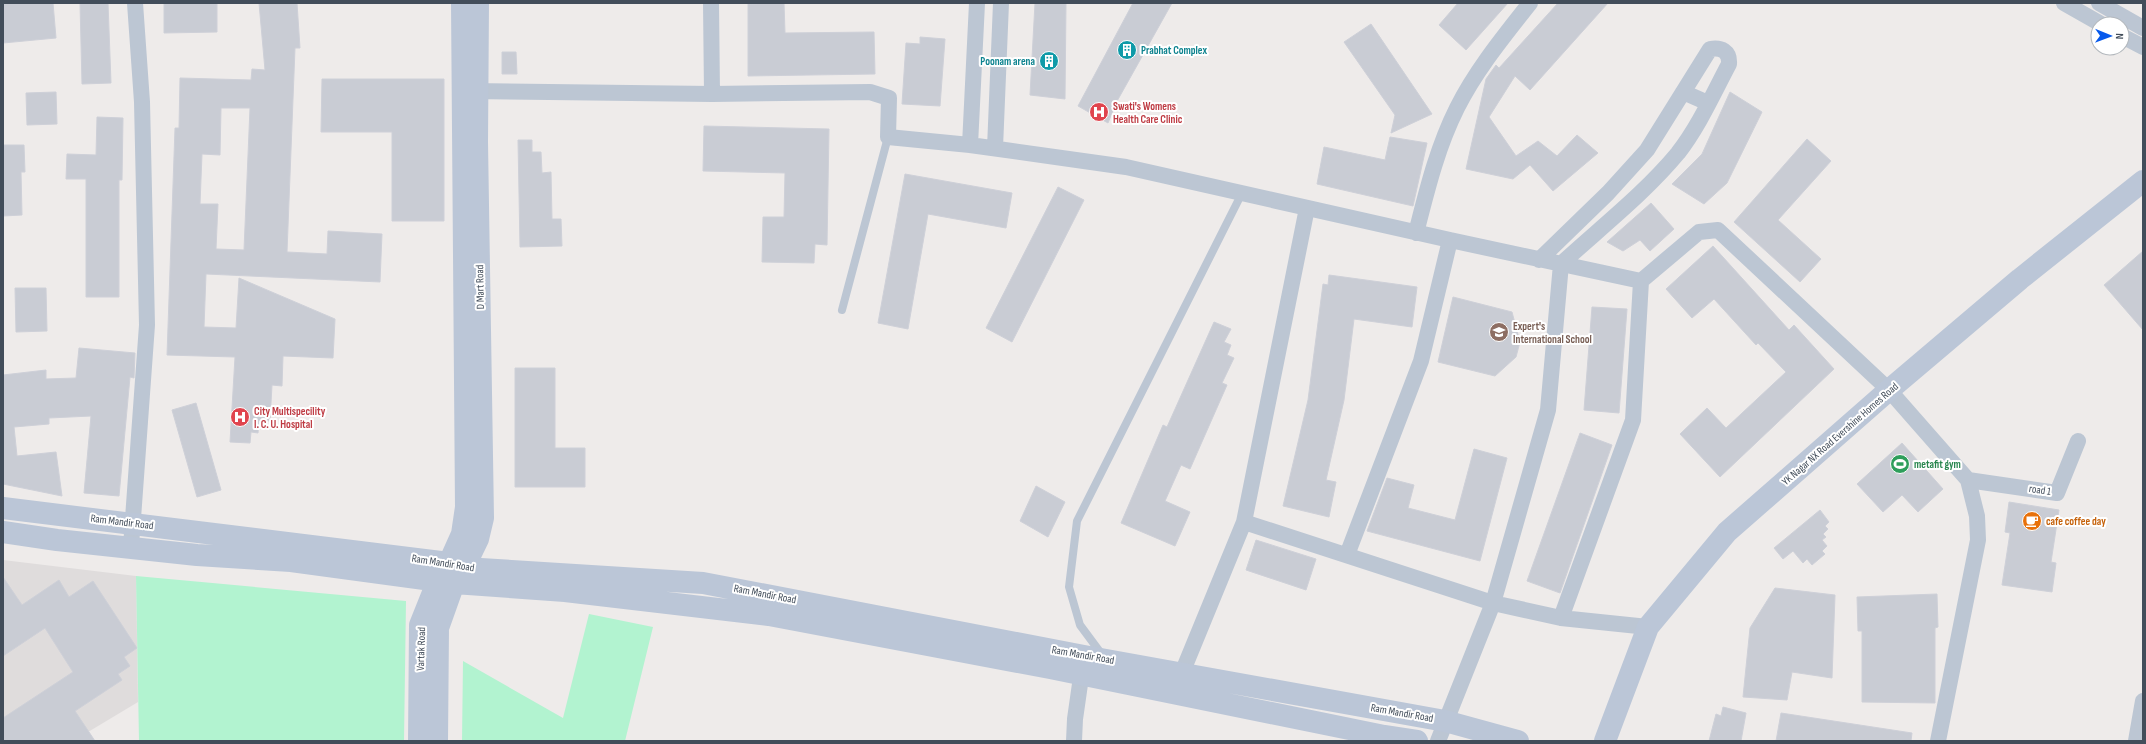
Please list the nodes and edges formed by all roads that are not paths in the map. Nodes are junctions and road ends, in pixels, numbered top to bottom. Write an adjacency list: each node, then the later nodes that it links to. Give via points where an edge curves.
1 (135, 3): 35 (street, via 142,102 147,325)
2 (462, 3): 14 (main road, D Mart Road)
3 (478, 3): 14 (main road, D Mart Road)
4 (710, 3): 16 (street)
5 (977, 3): 19 (street)
6 (1001, 3): 20 (street)
7 (1530, 3): 24 (street, via 1491,52 1457,108 1431,173)
8 (2064, 3): 10 (street)
9 (2099, 3): 11 (street)
10 (2090, 18)
11 (2143, 28)
12 (2130, 41): 13 (street)
13 (2143, 48)
14 (470, 91): 16 (street); 39 (main road, D Mart Road, via 477,142 483,518 478,539)
15 (1683, 92): 17 (street); 17 (street, via 1710,49 1725,50 1730,59 1729,64); 26 (street, via 1647,150 1608,193)
16 (712, 94): 18 (street, via 870,92 889,98)
17 (1708, 103): 27 (street, via 1692,133 1658,176)
18 (888, 137): 19 (street); 29 (lane)
19 (970, 145): 20 (street)
20 (995, 148): 22 (street, via 1126,167)
21 (2143, 181): 30 (main road, YK Nagar NX Road Evershine Homes Road, via 2020,279)
22 (1242, 193): 23 (street); 43 (lane, via 1077,521 1069,587 1080,625)
23 (1307, 208): 24 (street); 34 (street)
24 (1416, 233): 25 (street)
25 (1450, 240): 26 (street); 38 (street, via 1421,361)
26 (1539, 260): 27 (street)
27 (1561, 264): 28 (street); 40 (street, via 1548,410)
28 (1641, 281): 30 (street, via 1699,232 1718,230); 41 (street, via 1633,420)
29 (842, 310)
30 (1889, 390): 32 (street); 42 (main road, YK Nagar NX Road Evershine Homes Road, via 1727,532)
31 (2078, 441): 32 (street, road 1, via 2057,493)
32 (1968, 480): 55 (street, via 1977,516 1978,540)
33 (3, 508): 35 (main road, Ram Mandir Road)
34 (1244, 522): 38 (street); 45 (street)
35 (132, 523): 37 (street); 39 (main road, Ram Mandir Road)
36 (3, 532): 37 (main road, via 57,540)
37 (131, 546): 39 (main road, via 197,554)
38 (1347, 555): 40 (street)
39 (451, 573): 44 (main road, Ram Mandir Road, via 703,583); 49 (main road, Vartak Road, via 420,626); 50 (main road, Vartak Road, via 438,628)
40 (1493, 603): 41 (street); 48 (street)
41 (1561, 618): 42 (street)
42 (1648, 627): 54 (main road, YK Nagar NX Road Evershine Homes Road)
43 (1105, 659): 44 (main road, Ram Mandir Road); 45 (main road, Ram Mandir Road)
44 (1082, 665): 46 (main road); 51 (street)
45 (1182, 673): 46 (street); 48 (main road, Ram Mandir Road)
46 (1177, 695): 52 (main road)
47 (2143, 702): 56 (street)
48 (1441, 731): 53 (main road, Ram Mandir Road)
49 (419, 741)
50 (437, 741)
51 (1074, 741)
52 (1417, 741)
53 (1518, 741)
54 (1605, 741)
55 (1938, 741)
56 (2136, 741)

